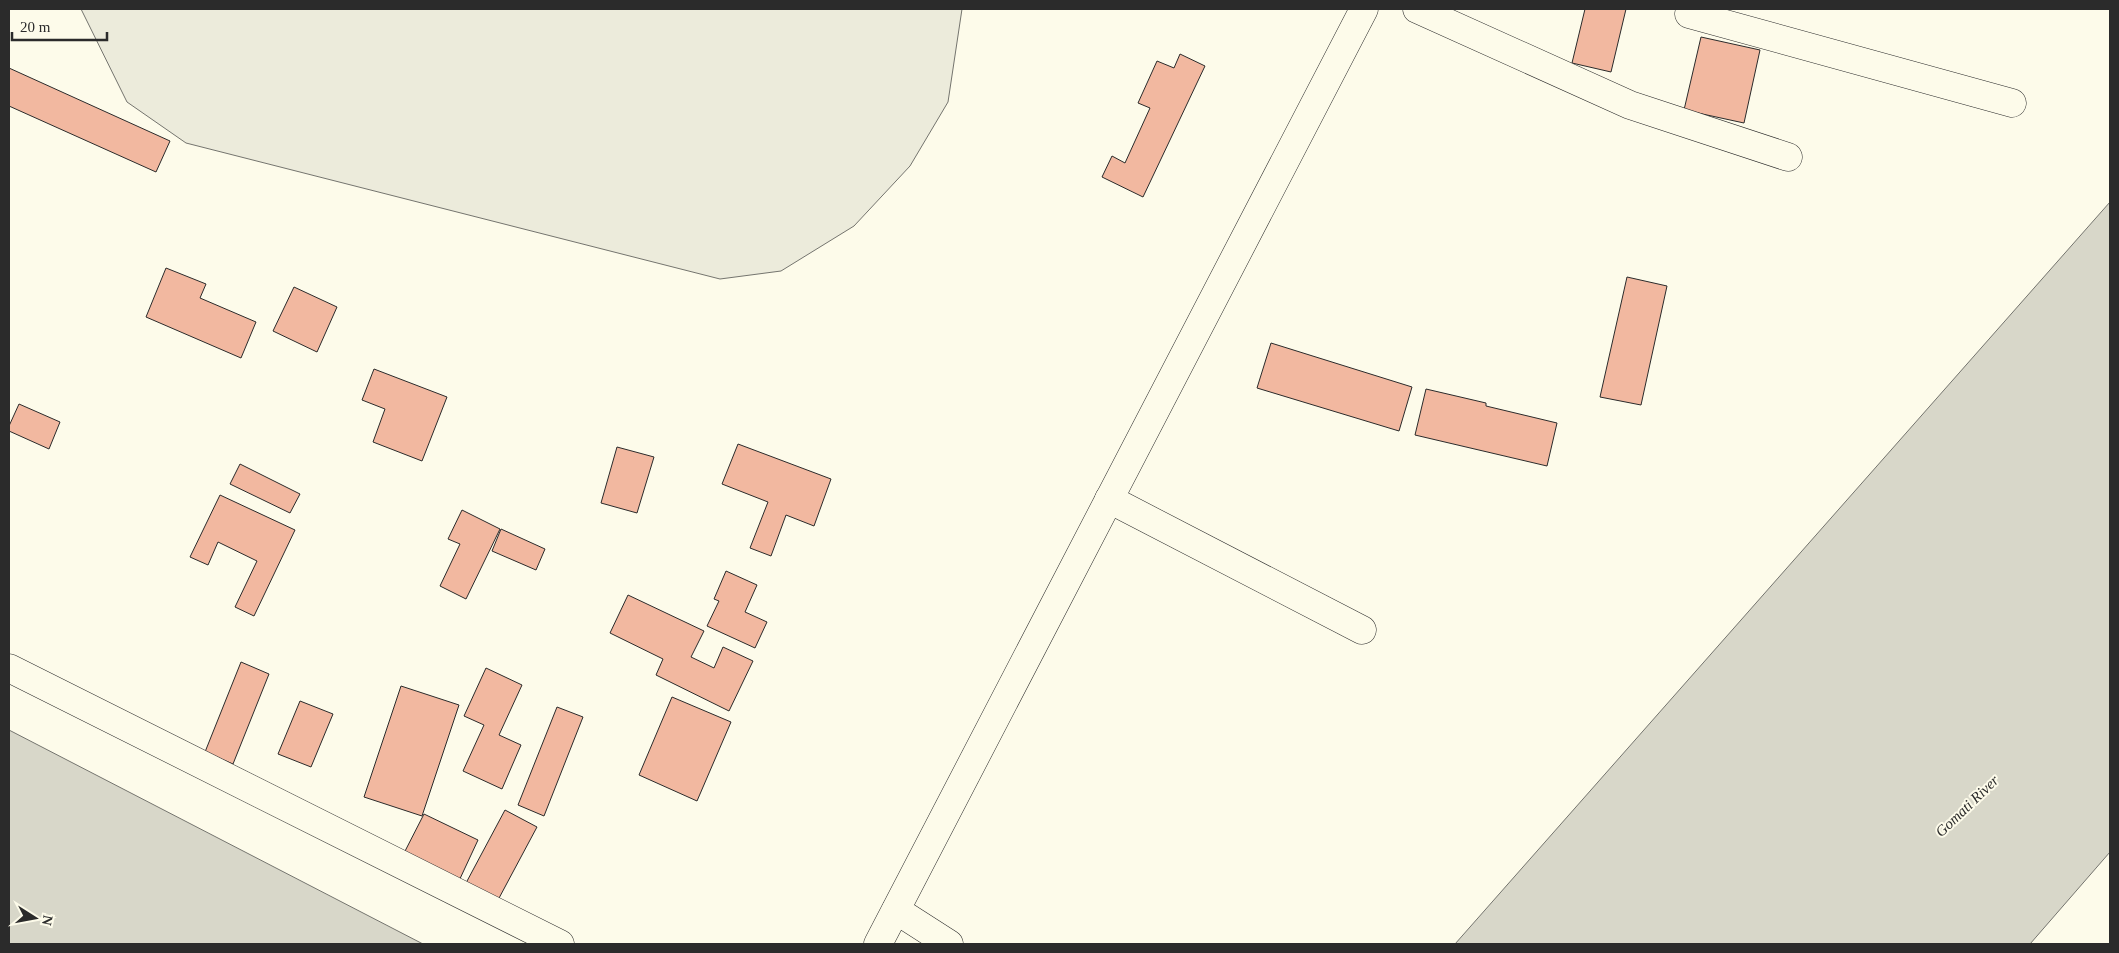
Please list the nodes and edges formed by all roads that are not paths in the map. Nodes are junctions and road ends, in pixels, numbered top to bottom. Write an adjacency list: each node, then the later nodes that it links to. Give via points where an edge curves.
1 (1364, 9): 6 (street)
2 (1417, 9): 5 (street, via 1630,105)
3 (1690, 9): 4 (street, via 1689,14)
4 (2012, 103)
5 (1788, 157)
6 (1109, 499): 7 (street); 9 (street)
7 (1362, 630)
8 (9, 668): 10 (street)
9 (896, 910): 11 (street); 12 (street)
10 (560, 944)
11 (878, 944)
12 (949, 944)

